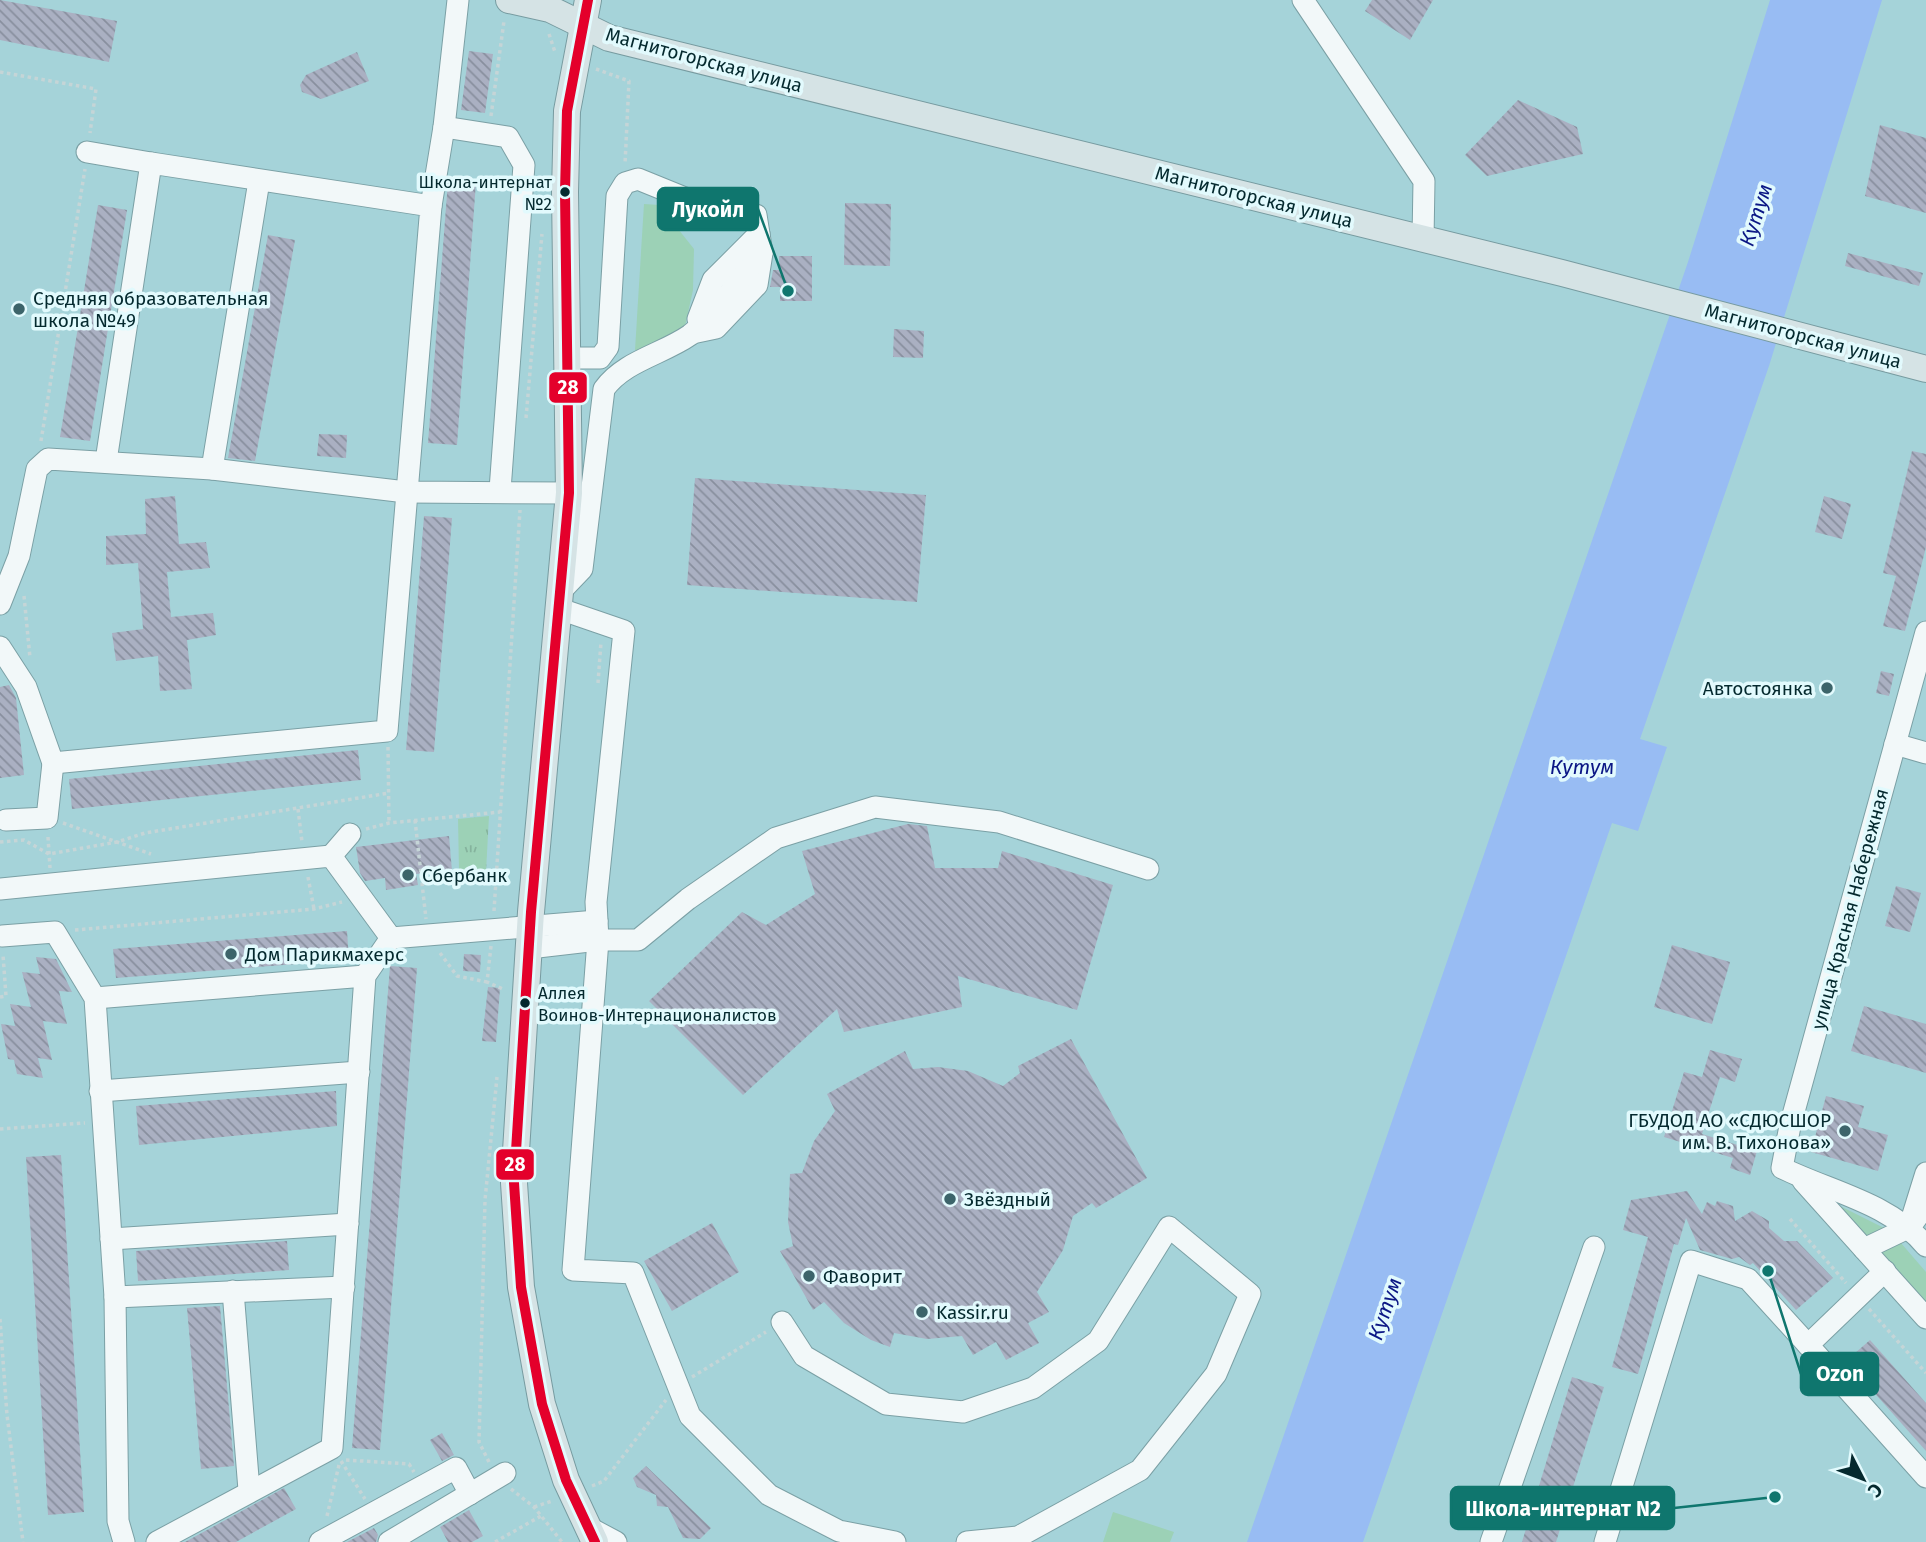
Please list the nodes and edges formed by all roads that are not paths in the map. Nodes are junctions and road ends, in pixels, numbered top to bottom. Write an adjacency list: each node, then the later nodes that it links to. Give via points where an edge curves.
1 (458, 0): 5 (street)
2 (1303, 0): 10 (street, via 1424,181)
3 (585, 12): 4 (main road, Магнитогорская улица); 10 (main road, Магнитогорская улица, via 609,38); 13 (main road, via 567,111)
4 (509, 13)
5 (444, 127): 9 (street); 18 (street, via 508,137 524,165)
6 (87, 152): 7 (street)
7 (151, 163): 8 (street); 15 (street)
8 (259, 181): 9 (street); 16 (street)
9 (430, 206): 17 (street)
10 (1423, 239): 14 (main road, Магнитогорская улица)
11 (760, 243): 12 (street, via 713,279); 12 (street, via 757,285 716,328); 13 (street, via 756,215 697,203 638,179 625,183 617,196 608,348 600,358)
12 (692, 334): 20 (street, via 627,369 604,389 582,569)
13 (566, 358): 19 (main road)
14 (1926, 369)
15 (106, 461): 16 (street); 21 (street, via 48,459 37,469 19,556)
16 (212, 470): 17 (street)
17 (406, 492): 18 (street); 26 (street, via 387,731)
18 (511, 492): 19 (street)
19 (569, 493): 20 (main road)
20 (558, 601): 32 (street, via 624,631 596,902); 34 (main road)
21 (0, 604)
22 (1926, 632): 24 (street, улица Красная Набережная)
23 (0, 647): 26 (street, via 26,687)
24 (1895, 744): 25 (street); 41 (street, улица Красная Набережная, via 1790,1126 1783,1168)
25 (1926, 753)
26 (53, 763): 27 (street, via 47,818)
27 (6, 820)
28 (350, 834): 29 (street)
29 (331, 856): 31 (street); 35 (street)
30 (1148, 869): 32 (street, via 999,822 875,807 776,838 638,940)
31 (0, 889)
32 (598, 930): 34 (street); 61 (street, via 573,1270 633,1273 690,1416 769,1495)
33 (2, 936): 37 (street, via 54,932)
34 (530, 937): 35 (street, via 492,930); 60 (main road, via 514,1170 516,1241 542,1405 554,1449)
35 (391, 938): 36 (street)
36 (365, 976): 37 (street); 38 (street)
37 (94, 998): 39 (street)
38 (359, 1072): 39 (street); 43 (street)
39 (100, 1091): 45 (street)
40 (1926, 1172): 44 (street)
41 (1800, 1176): 44 (street); 48 (street)
42 (1926, 1205): 44 (street)
43 (348, 1224): 45 (street); 50 (street)
44 (1910, 1227): 46 (street); 48 (street)
45 (111, 1239): 52 (street)
46 (1926, 1246)
47 (1594, 1247): 69 (street)
48 (1864, 1249): 49 (street)
49 (1885, 1271): 53 (street); 55 (street)
50 (344, 1287): 51 (street); 58 (street, via 336,1454)
51 (233, 1291): 52 (street); 58 (street)
52 (115, 1297): 62 (street, via 118,1521)
53 (1926, 1318)
54 (782, 1322): 68 (street, via 804,1356 886,1404 963,1412 1033,1388 1098,1340 1169,1227 1250,1294 1216,1374 1140,1470 1018,1536)
55 (1808, 1345): 57 (street); 70 (street, via 1748,1279 1691,1261)
56 (501, 1475): 59 (street)
57 (1926, 1476)
58 (249, 1490): 63 (street)
59 (470, 1494): 64 (street, via 456,1468); 65 (street)
60 (591, 1534): 66 (street)
61 (836, 1536): 67 (street)
62 (124, 1542)
63 (157, 1542)
64 (321, 1542)
65 (389, 1542)
66 (616, 1542)
67 (895, 1542)
68 (967, 1542)
69 (1491, 1542)
70 (1605, 1542)

